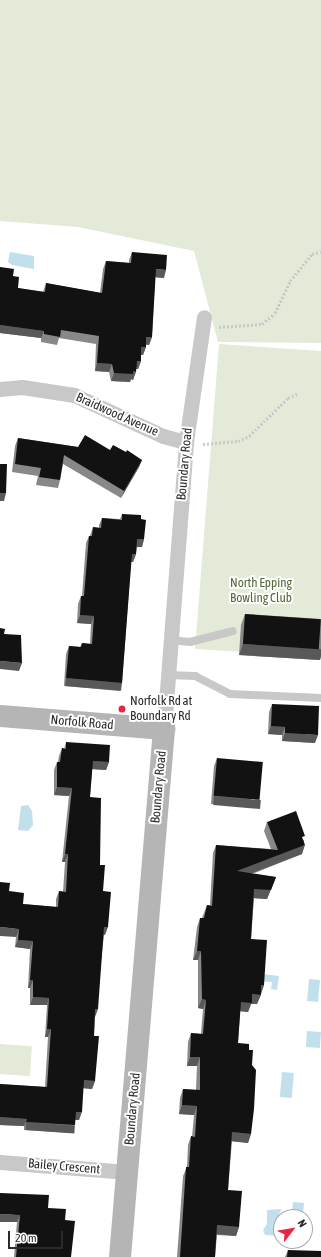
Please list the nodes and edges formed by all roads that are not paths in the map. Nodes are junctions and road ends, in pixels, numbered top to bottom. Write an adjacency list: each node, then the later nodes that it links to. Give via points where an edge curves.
1 (203, 323): 3 (street, Boundary Road)
2 (0, 388): 3 (street, Braidwood Avenue, via 22,387 74,394 163,436)
3 (186, 444): 5 (street, Boundary Road)
4 (233, 631): 5 (lane, via 196,641)
5 (170, 640): 6 (street, Boundary Road)
6 (167, 674): 7 (lane, via 195,676 230,694); 9 (street, Boundary Road)
7 (321, 698)
8 (0, 716): 9 (street, Norfolk Road)
9 (164, 729): 11 (street, Boundary Road)
10 (0, 1162): 11 (street, Bailey Crescent)
11 (128, 1172): 12 (street, Boundary Road)
12 (120, 1257)

